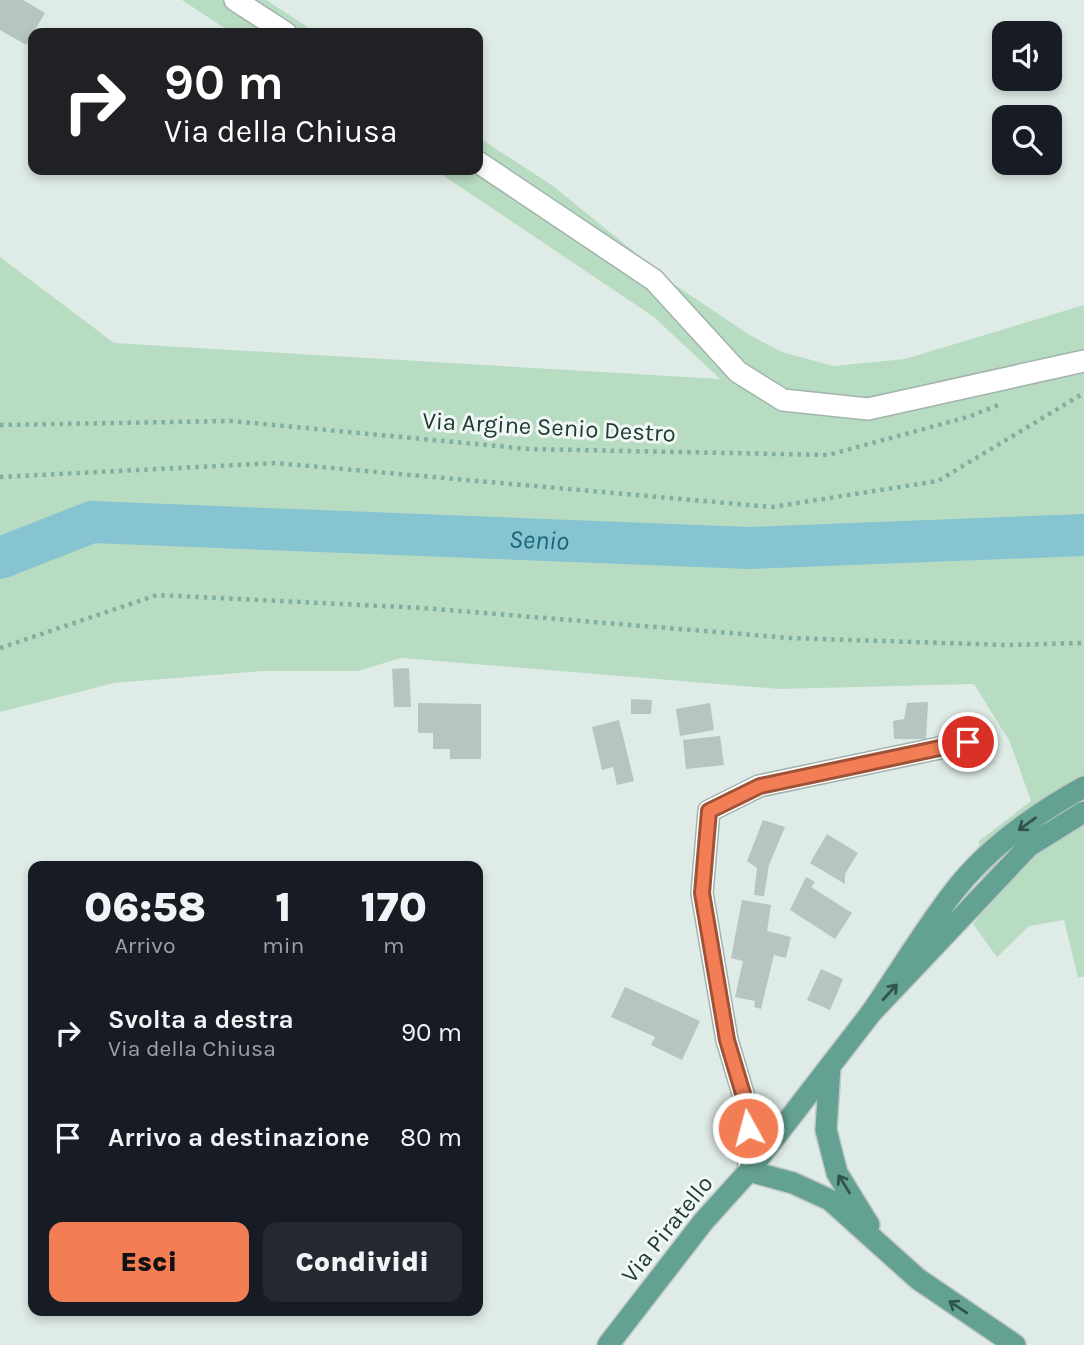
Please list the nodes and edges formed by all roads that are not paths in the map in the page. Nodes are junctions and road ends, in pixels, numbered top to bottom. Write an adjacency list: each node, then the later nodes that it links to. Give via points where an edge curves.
1 (235, 0): 2 (street)
2 (278, 28)
3 (483, 165): 4 (street, via 654,280 738,372 783,400 868,409)
4 (1084, 361)
5 (968, 742): 10 (street, via 760,786 709,811 702,893 727,1040 747,1107)
6 (1084, 787): 8 (main road, Via Piratello, one-way to 8, via 1004,840 953,892)
7 (1084, 812): 8 (main road, Via Piratello, one-way to 7, via 1029,846)
8 (871, 1013): 9 (main road, Via Piratello)
9 (830, 1066): 10 (main road, Via Piratello); 11 (main road, one-way to 9, via 837,1174 826,1130)
10 (749, 1171): 11 (main road, via 793,1183 830,1200); 12 (main road, Via Piratello)
11 (880, 1242): 13 (main road, one-way to 11, via 918,1279)
12 (607, 1345)
13 (1015, 1345)

